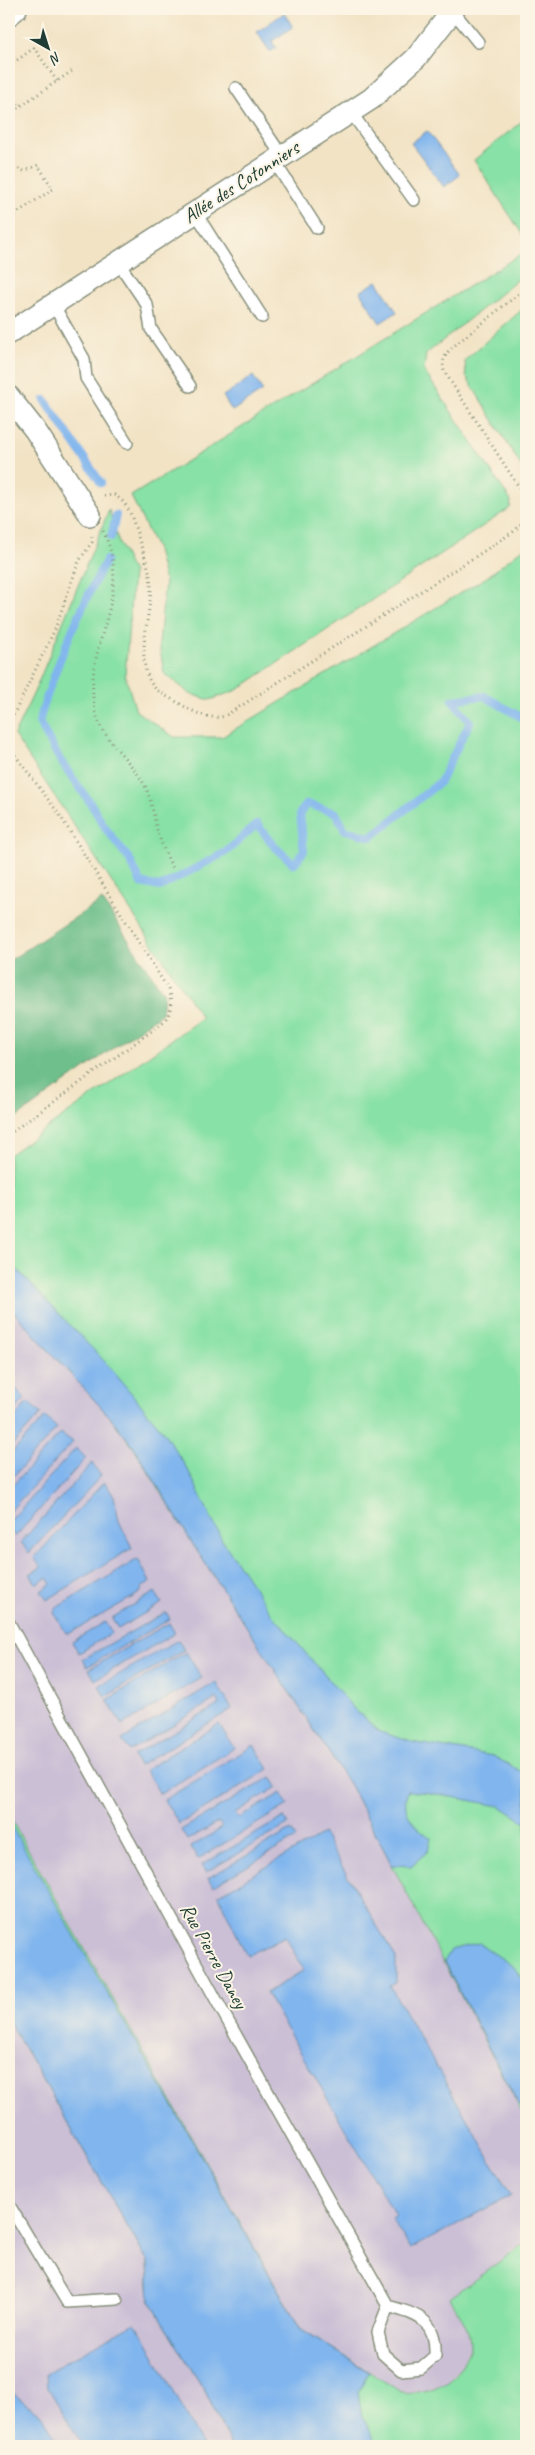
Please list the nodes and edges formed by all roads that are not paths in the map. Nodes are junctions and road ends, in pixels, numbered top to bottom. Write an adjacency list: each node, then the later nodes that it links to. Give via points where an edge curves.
1 (16, 9): 3 (street)
2 (453, 10): 4 (lane); 6 (street, Allée des Cotonniers, via 416,58 371,99)
3 (9, 15)
4 (478, 42)
5 (236, 88): 7 (lane)
6 (350, 112): 7 (street, Allée des Cotonniers); 8 (lane)
7 (278, 159): 9 (street, Allée des Cotonniers); 10 (lane)
8 (414, 200)
9 (195, 212): 11 (street, Allée des Cotonniers); 13 (lane)
10 (317, 228)
11 (118, 262): 12 (street, Allée des Cotonniers); 15 (lane, via 147,305 152,329)
12 (53, 304): 14 (street, Allée des Cotonniers); 17 (lane, via 84,359 86,378)
13 (262, 318)
14 (9, 334)
15 (190, 386)
16 (9, 397): 18 (street, via 35,430)
17 (127, 443)
18 (90, 515)
19 (9, 1623): 22 (lane, Rue Pierre Daney)
20 (9, 2205): 21 (lane, via 67,2302)
21 (117, 2299)
22 (388, 2306): 22 (lane, via 378,2332 383,2354 402,2370 421,2368 435,2356 436,2340 431,2326 413,2314)

